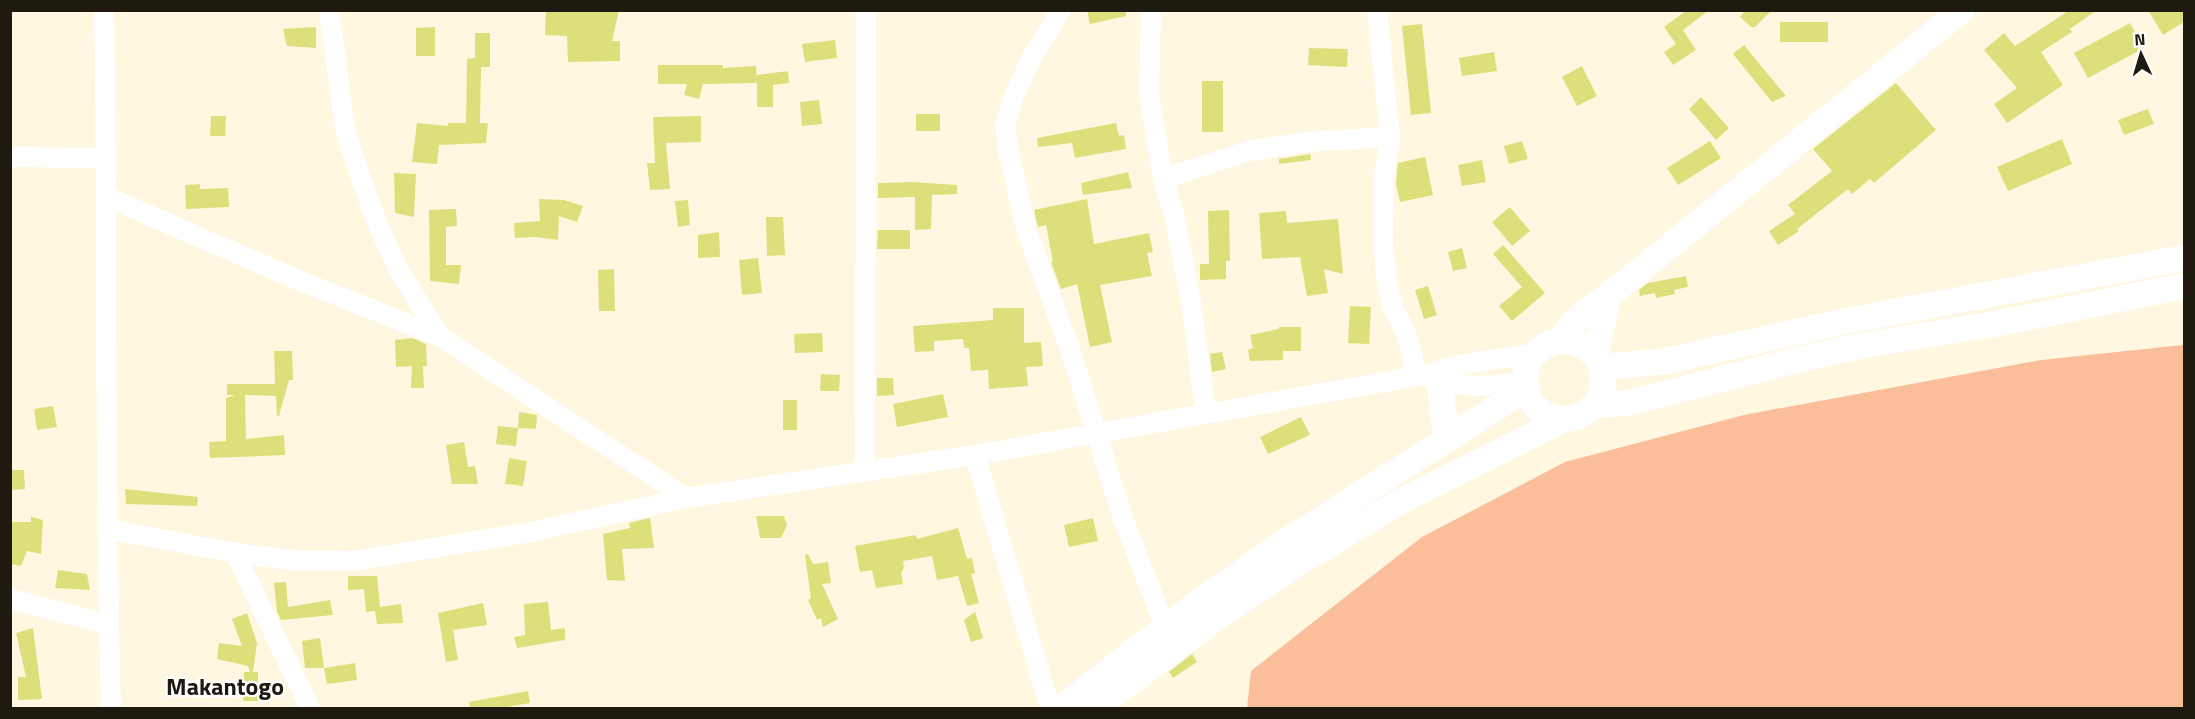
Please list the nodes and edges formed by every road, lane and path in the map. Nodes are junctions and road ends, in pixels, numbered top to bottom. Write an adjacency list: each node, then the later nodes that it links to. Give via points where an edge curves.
1 (104, 10): 10 (street)
2 (329, 10): 16 (street, via 345,129 360,176 400,273)
3 (866, 10): 28 (street)
4 (1061, 10): 25 (street, via 1031,59 1005,123 1027,232)
5 (1151, 10): 11 (street, via 1149,93)
6 (1377, 10): 8 (street)
7 (1962, 10): 15 (main road)
8 (1390, 137): 11 (street, via 1307,142 1249,151); 20 (street, via 1384,175 1387,284 1393,308)
9 (10, 157): 10 (street)
10 (107, 158): 12 (street)
11 (1163, 178): 23 (street, via 1190,296)
12 (107, 197): 16 (street); 30 (street)
13 (2184, 258): 19 (main road, via 1846,321 1666,361 1615,366)
14 (2184, 286): 22 (main road, via 1864,345 1627,403)
15 (1608, 296): 17 (main road, via 1584,312); 19 (main road)
16 (441, 337): 29 (street)
17 (1560, 341): 18 (main road); 19 (main road, via 1586,347)
18 (1534, 354): 20 (street, via 1473,361 1445,367); 21 (main road, via 1527,367)
19 (1599, 361): 22 (main road, via 1604,386)
20 (1426, 377): 21 (street, via 1478,387); 23 (street); 26 (main road)
21 (1525, 386): 24 (main road, via 1533,404 1547,416); 26 (main road)
22 (1596, 405): 24 (main road, via 1581,416)
23 (1206, 413): 25 (street)
24 (1563, 420): 39 (main road, via 1401,501 1305,559 1216,618)
25 (1097, 435): 27 (street); 34 (street, via 1124,521)
26 (1447, 439): 34 (main road, via 1271,551)
27 (975, 455): 28 (street); 37 (street)
28 (865, 471): 29 (street)
29 (686, 498): 31 (street, via 526,533 353,561)
30 (108, 529): 31 (street); 33 (street)
31 (234, 554): 36 (street)
32 (10, 599): 33 (street)
33 (108, 624): 35 (street)
34 (1165, 627): 38 (main road)
35 (111, 708)
36 (310, 708)
37 (1050, 708)
38 (1061, 708)
39 (1096, 708)

